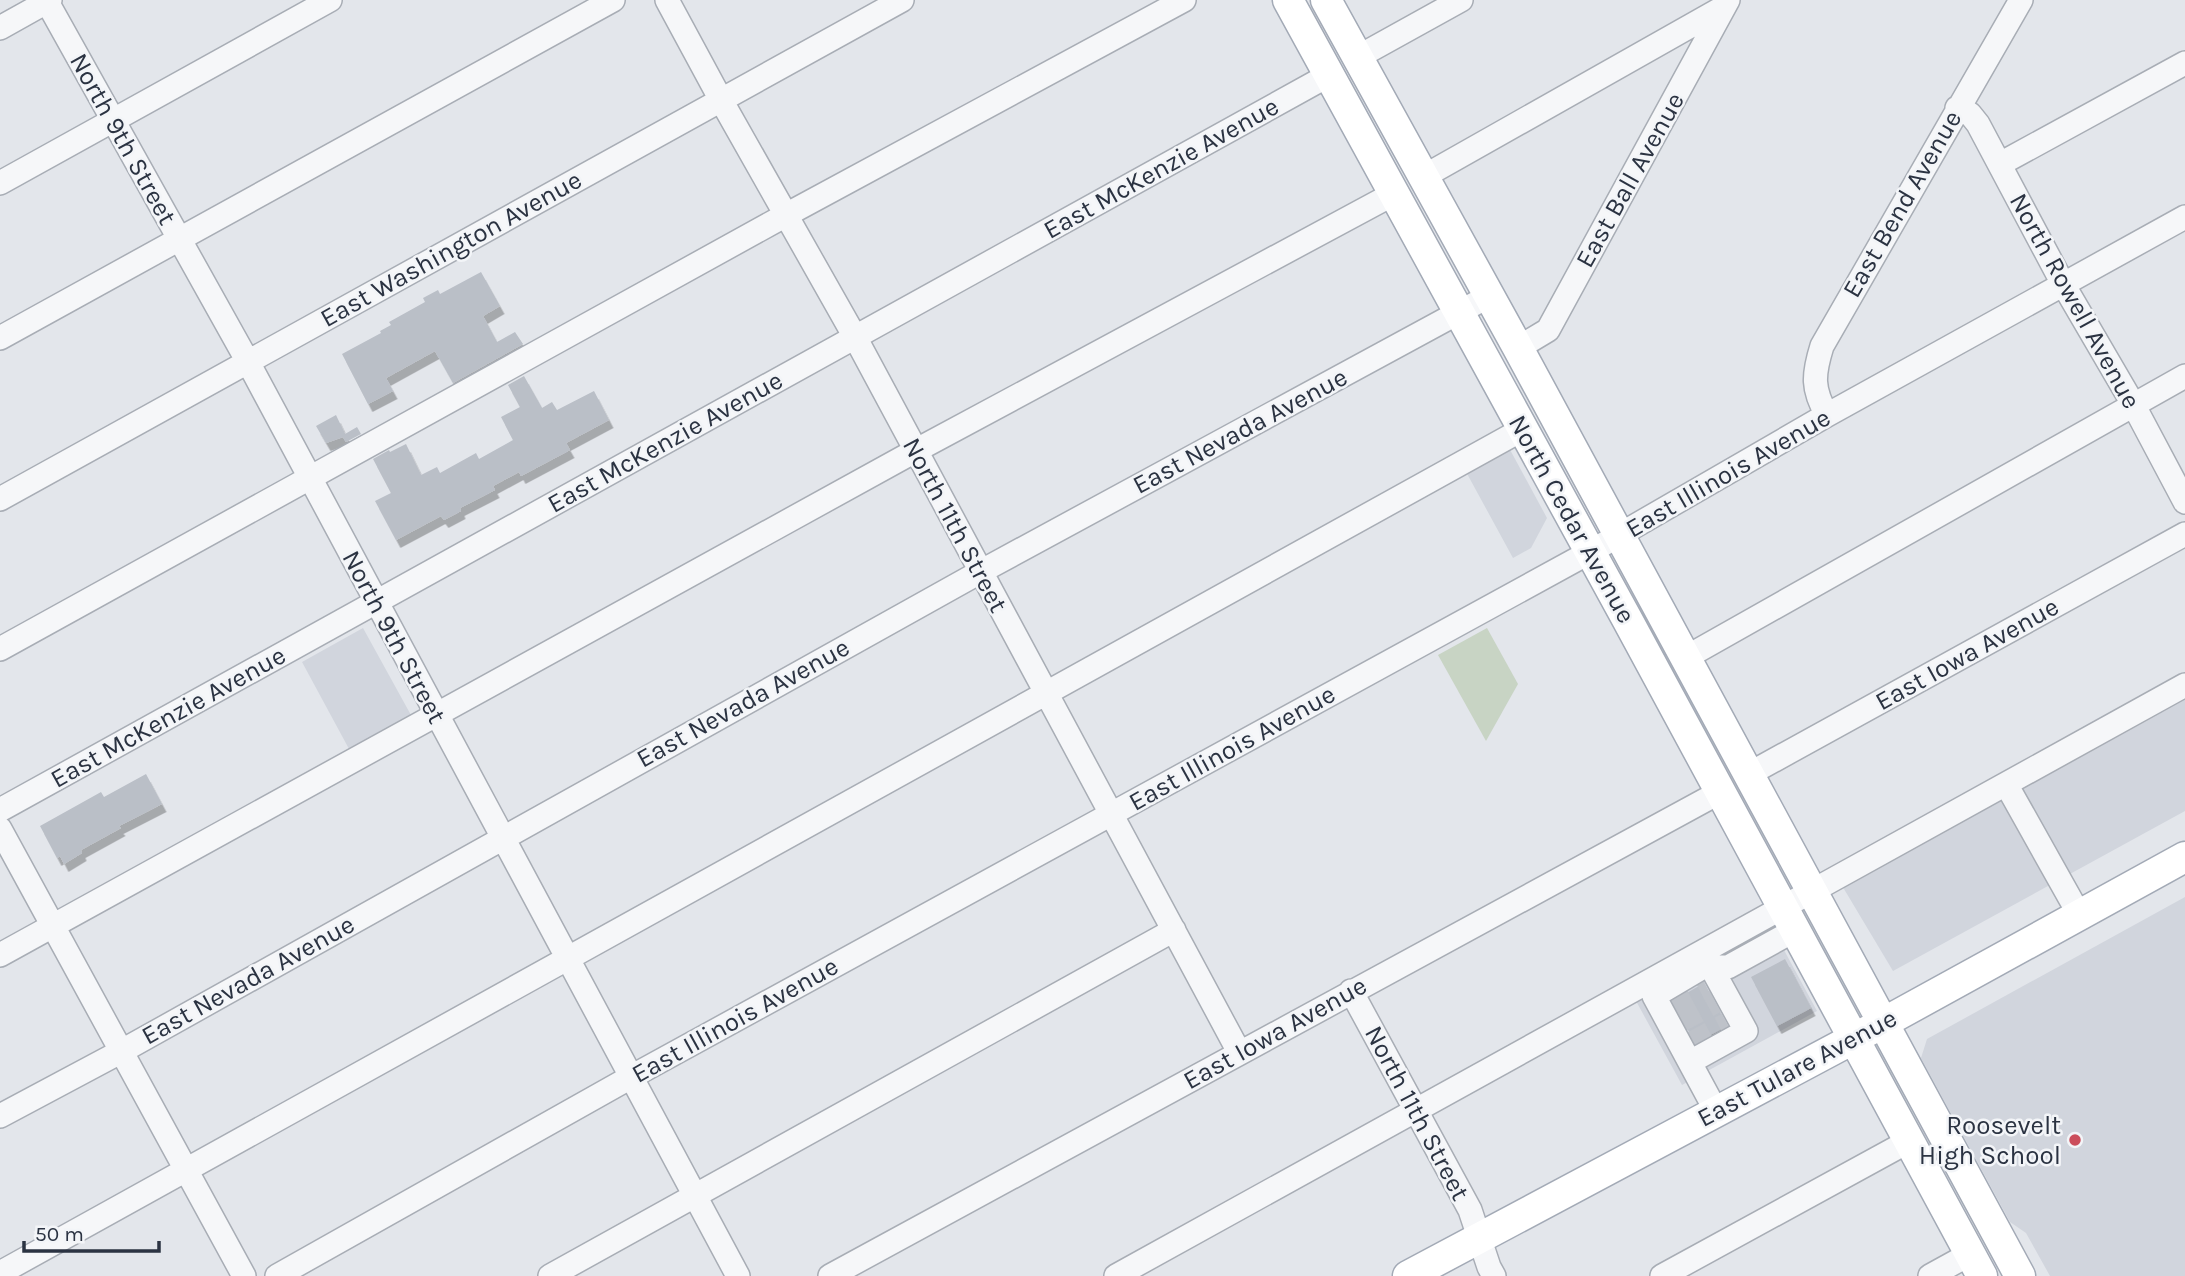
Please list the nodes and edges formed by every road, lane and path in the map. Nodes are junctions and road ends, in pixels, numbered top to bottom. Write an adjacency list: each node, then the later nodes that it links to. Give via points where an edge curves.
1 (330, 0): 19 (street)
2 (613, 0): 26 (street)
3 (667, 0): 17 (street, North 11th Street)
4 (902, 0): 17 (street, East Washington Avenue)
5 (1184, 0): 24 (street)
6 (1288, 0): 16 (main road, North Cedar Avenue)
7 (1305, 0): 14 (main road, via 1332,48)
8 (1326, 0): 14 (main road, North Cedar Avenue)
9 (1461, 0): 14 (street)
10 (2021, 0): 18 (street, East Bend Avenue)
11 (47, 1): 13 (street); 19 (street, North 9th Street)
12 (1726, 4): 21 (street); 32 (street, East Ball Avenue, via 1548,330)
13 (0, 28)
14 (1358, 57): 21 (main road, North Cedar Avenue)
15 (2185, 63): 20 (street)
16 (1329, 75): 21 (main road, via 1347,78 1356,86 1402,166); 23 (main road, North Cedar Avenue); 30 (street, East McKenzie Avenue)
17 (721, 100): 24 (street, North 11th Street); 33 (street, East Washington Avenue)
18 (1957, 108): 20 (street, North Rowell Avenue, via 1978,124); 36 (street, East Bend Avenue, via 1822,346 1815,387)
19 (114, 120): 22 (street); 26 (street, North 9th Street)
20 (2000, 164): 27 (street, North Rowell Avenue)
21 (1423, 177): 28 (main road, North Cedar Avenue)
22 (0, 183)
23 (1395, 193): 29 (main road, North Cedar Avenue); 38 (street)
24 (786, 215): 30 (street, North 11th Street); 39 (street)
25 (2185, 217): 27 (street, East Illinois Avenue)
26 (180, 239): 31 (street); 33 (street, North 9th Street)
27 (2063, 284): 35 (street, North Rowell Avenue); 36 (street, East Illinois Avenue)
28 (1489, 296): 29 (street, East Nevada Avenue); 32 (main road, North Cedar Avenue)
29 (1460, 312): 37 (main road, North Cedar Avenue); 45 (street, East Nevada Avenue)
30 (855, 337): 38 (street, North 11th Street); 46 (street, East McKenzie Avenue)
31 (0, 338)
32 (1518, 348): 43 (main road, North Cedar Avenue)
33 (248, 362): 39 (street, North 9th Street); 40 (street, East Washington Avenue)
34 (2185, 376): 35 (street)
35 (2133, 404): 41 (street, North Rowell Avenue); 49 (street)
36 (1827, 415): 43 (street, East Illinois Avenue)
37 (1523, 429): 44 (main road, North Cedar Avenue); 51 (street)
38 (915, 451): 45 (street, North 11th Street); 52 (street)
39 (310, 479): 46 (street, North 9th Street); 48 (street)
40 (0, 499)
41 (2185, 502)
42 (2185, 534): 53 (street, East Iowa Avenue)
43 (1619, 536): 44 (street, East Illinois Avenue); 49 (main road, North Cedar Avenue)
44 (1590, 552): 47 (main road, North Cedar Avenue); 57 (street, East Illinois Avenue)
45 (980, 572): 51 (street, North 11th Street); 59 (street, East Nevada Avenue)
46 (376, 602): 52 (street, North 9th Street); 56 (street, East McKenzie Avenue)
47 (1627, 619): 53 (main road, via 1683,690 1728,766 1737,774); 55 (main road, North Cedar Avenue)
48 (0, 649)
49 (1685, 658): 53 (main road, North Cedar Avenue)
50 (2185, 685): 54 (street)
51 (1045, 694): 57 (street, North 11th Street); 67 (street)
52 (436, 715): 59 (street, North 9th Street); 64 (street)
53 (1749, 774): 61 (main road, North Cedar Avenue)
54 (2006, 784): 61 (street); 62 (street)
55 (1720, 792): 63 (main road, North Cedar Avenue); 69 (street, East Iowa Avenue)
56 (0, 810)
57 (1110, 814): 65 (street, North 11th Street); 75 (street, East Illinois Avenue)
58 (0, 829): 64 (street)
59 (502, 837): 67 (street, North 9th Street); 72 (street, East Nevada Avenue)
60 (2185, 858): 62 (main road, East Tulare Avenue)
61 (1811, 892): 63 (street); 70 (main road, North Cedar Avenue)
62 (2080, 916): 70 (main road, East Tulare Avenue)
63 (1789, 919): 68 (street, via 1728,967); 71 (main road, North Cedar Avenue); 76 (street)
64 (52, 926): 66 (street); 72 (street)
65 (1174, 930): 74 (street, North 11th Street); 81 (street)
66 (0, 955)
67 (567, 958): 75 (street, North 9th Street); 80 (street)
68 (1716, 987): 73 (street, via 1732,1020 1746,1031); 73 (street, via 1703,967 1654,996)
69 (1351, 991): 74 (street, East Iowa Avenue); 76 (street, North 11th Street)
70 (1883, 1023): 71 (main road, East Tulare Avenue); 95 (main road, North Cedar Avenue)
71 (1854, 1039): 77 (main road, East Tulare Avenue); 79 (main road, North Cedar Avenue)
72 (122, 1051): 78 (street, East Nevada Avenue); 80 (street)
73 (1687, 1051): 77 (street)
74 (1239, 1052): 89 (street, East Iowa Avenue)
75 (631, 1077): 81 (street, North 9th Street); 86 (street, East Illinois Avenue)
76 (1416, 1110): 82 (street, North 11th Street, via 1470,1210); 90 (street)
77 (1716, 1111): 82 (main road, East Tulare Avenue)
78 (0, 1116)
79 (1909, 1141): 83 (main road, North Cedar Avenue); 93 (street)
80 (187, 1170): 84 (street); 85 (street)
81 (695, 1195): 87 (street); 88 (street, North 9th Street)
82 (1479, 1237): 91 (main road, East Tulare Avenue); 92 (street, North 11th Street)
83 (1976, 1265): 94 (street)
84 (0, 1273)
85 (244, 1276)
86 (277, 1276)
87 (550, 1276)
88 (738, 1276)
89 (830, 1276)
90 (1116, 1276)
91 (1408, 1276)
92 (1494, 1276)
93 (1662, 1276)
94 (1930, 1276)
95 (2020, 1276)

